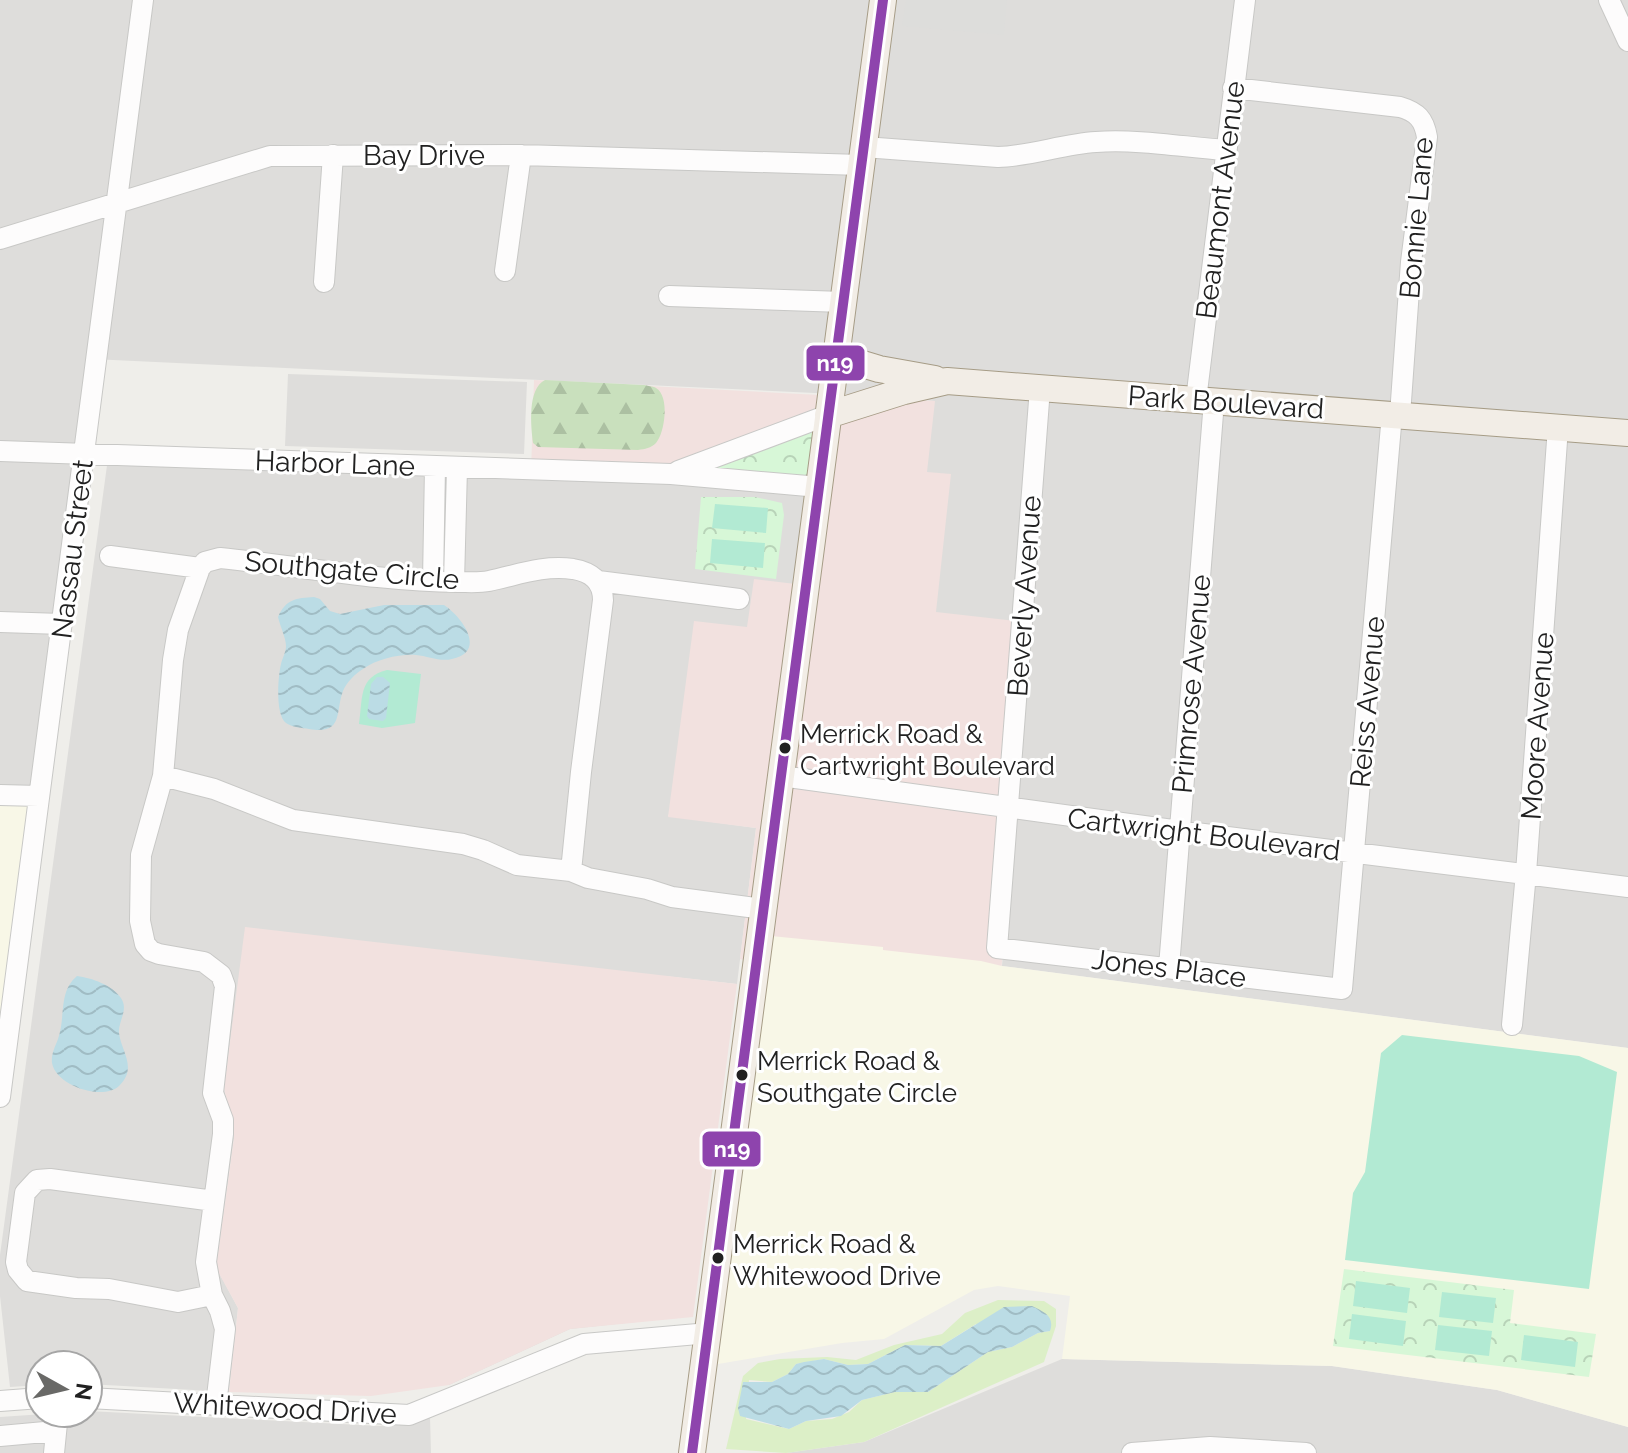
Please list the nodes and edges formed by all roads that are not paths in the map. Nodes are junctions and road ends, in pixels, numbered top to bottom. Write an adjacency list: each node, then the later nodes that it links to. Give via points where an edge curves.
1 (143, 0): 11 (street, Nassau Street)
2 (883, 0): 10 (main road)
3 (1245, 0): 6 (street, Beaumont Avenue)
4 (1609, 0): 5 (street)
5 (1628, 41)
6 (1233, 88): 7 (street, Beaumont Avenue); 21 (street, Bonnie Lane, via 1400,107 1423,119 1427,137)
7 (1225, 150): 10 (street, Bay Drive, via 1095,142 1017,157); 20 (street, Beaumont Avenue)
8 (333, 155): 9 (street, Bay Drive); 11 (street, Bay Drive, via 270,156); 14 (street)
9 (521, 155): 10 (street, Bay Drive); 13 (street)
10 (863, 156): 16 (main road)
11 (117, 202): 12 (street, Bay Drive); 26 (street, Nassau Street)
12 (0, 239)
13 (505, 271)
14 (324, 282)
15 (669, 296): 16 (street)
16 (843, 302): 17 (main road)
17 (836, 356): 18 (main road); 22 (main road)
18 (947, 381): 19 (main road, Park Boulevard); 22 (main road, Park Boulevard)
19 (1040, 388): 20 (main road, Park Boulevard); 43 (street, Beverly Avenue)
20 (1205, 401): 21 (main road, Park Boulevard); 44 (street, Primrose Avenue)
21 (1396, 414): 23 (main road, Park Boulevard); 45 (street, Reiss Avenue)
22 (828, 415): 29 (street, Harbor Lane); 30 (main road)
23 (1558, 427): 24 (main road, Park Boulevard); 47 (street, Moore Avenue)
24 (1628, 433)
25 (0, 451): 26 (street, Harbor Lane)
26 (84, 454): 27 (street, Harbor Lane); 38 (street, Nassau Street)
27 (435, 467): 28 (street, Harbor Lane); 33 (street)
28 (457, 468): 29 (street, Harbor Lane); 35 (street)
29 (671, 474): 30 (street, Harbor Lane)
30 (819, 487): 40 (main road)
31 (110, 556): 32 (street, Southgate Circle)
32 (200, 568): 33 (street, Southgate Circle, via 220,558); 39 (street, via 178,630)
33 (433, 581): 35 (street, Southgate Circle)
34 (598, 581): 35 (street, Southgate Circle, via 589,573 551,568 486,582); 36 (street, Southgate Circle); 46 (street, via 603,600)
35 (454, 582)
36 (739, 599)
37 (0, 622): 38 (street)
38 (62, 624): 42 (street, Nassau Street)
39 (163, 776): 46 (street, via 214,789 293,820 463,844 517,865); 55 (street, via 141,855 142,934 145,944 159,954 214,967 225,986 213,1093 223,1120)
40 (781, 776): 43 (street, Cartwright Boulevard); 49 (main road)
41 (0, 795): 42 (street)
42 (39, 796): 54 (street, Nassau Street)
43 (1009, 808): 44 (street, Cartwright Boulevard); 50 (street, Beverly Avenue)
44 (1180, 831): 45 (street, Cartwright Boulevard); 51 (street, Primrose Avenue)
45 (1354, 853): 47 (street, Cartwright Boulevard); 52 (street, Reiss Avenue)
46 (571, 871): 49 (street, via 672,897)
47 (1526, 873): 48 (street, Cartwright Boulevard); 53 (street, Moore Avenue)
48 (1628, 887)
49 (764, 909): 57 (main road)
50 (997, 948): 51 (street, Jones Place)
51 (1169, 967): 52 (street, Jones Place)
52 (1342, 989)
53 (1512, 1025)
54 (0, 1097)
55 (214, 1201): 56 (street, via 206,1262); 56 (street, via 37,1180 25,1193 16,1262 34,1284 109,1289 178,1302)
56 (212, 1295): 61 (street, via 225,1329)
57 (709, 1333): 61 (street, Whitewood Drive, via 584,1344 409,1415); 66 (main road)
58 (24, 1399): 60 (street)
59 (104, 1399): 61 (street, Whitewood Drive)
60 (0, 1401)
61 (216, 1405)
62 (28, 1429): 64 (street)
63 (56, 1429): 65 (street)
64 (0, 1436)
65 (54, 1453)
66 (692, 1453)
67 (1132, 1453): 68 (street, via 1210,1447)
68 (1306, 1453)

